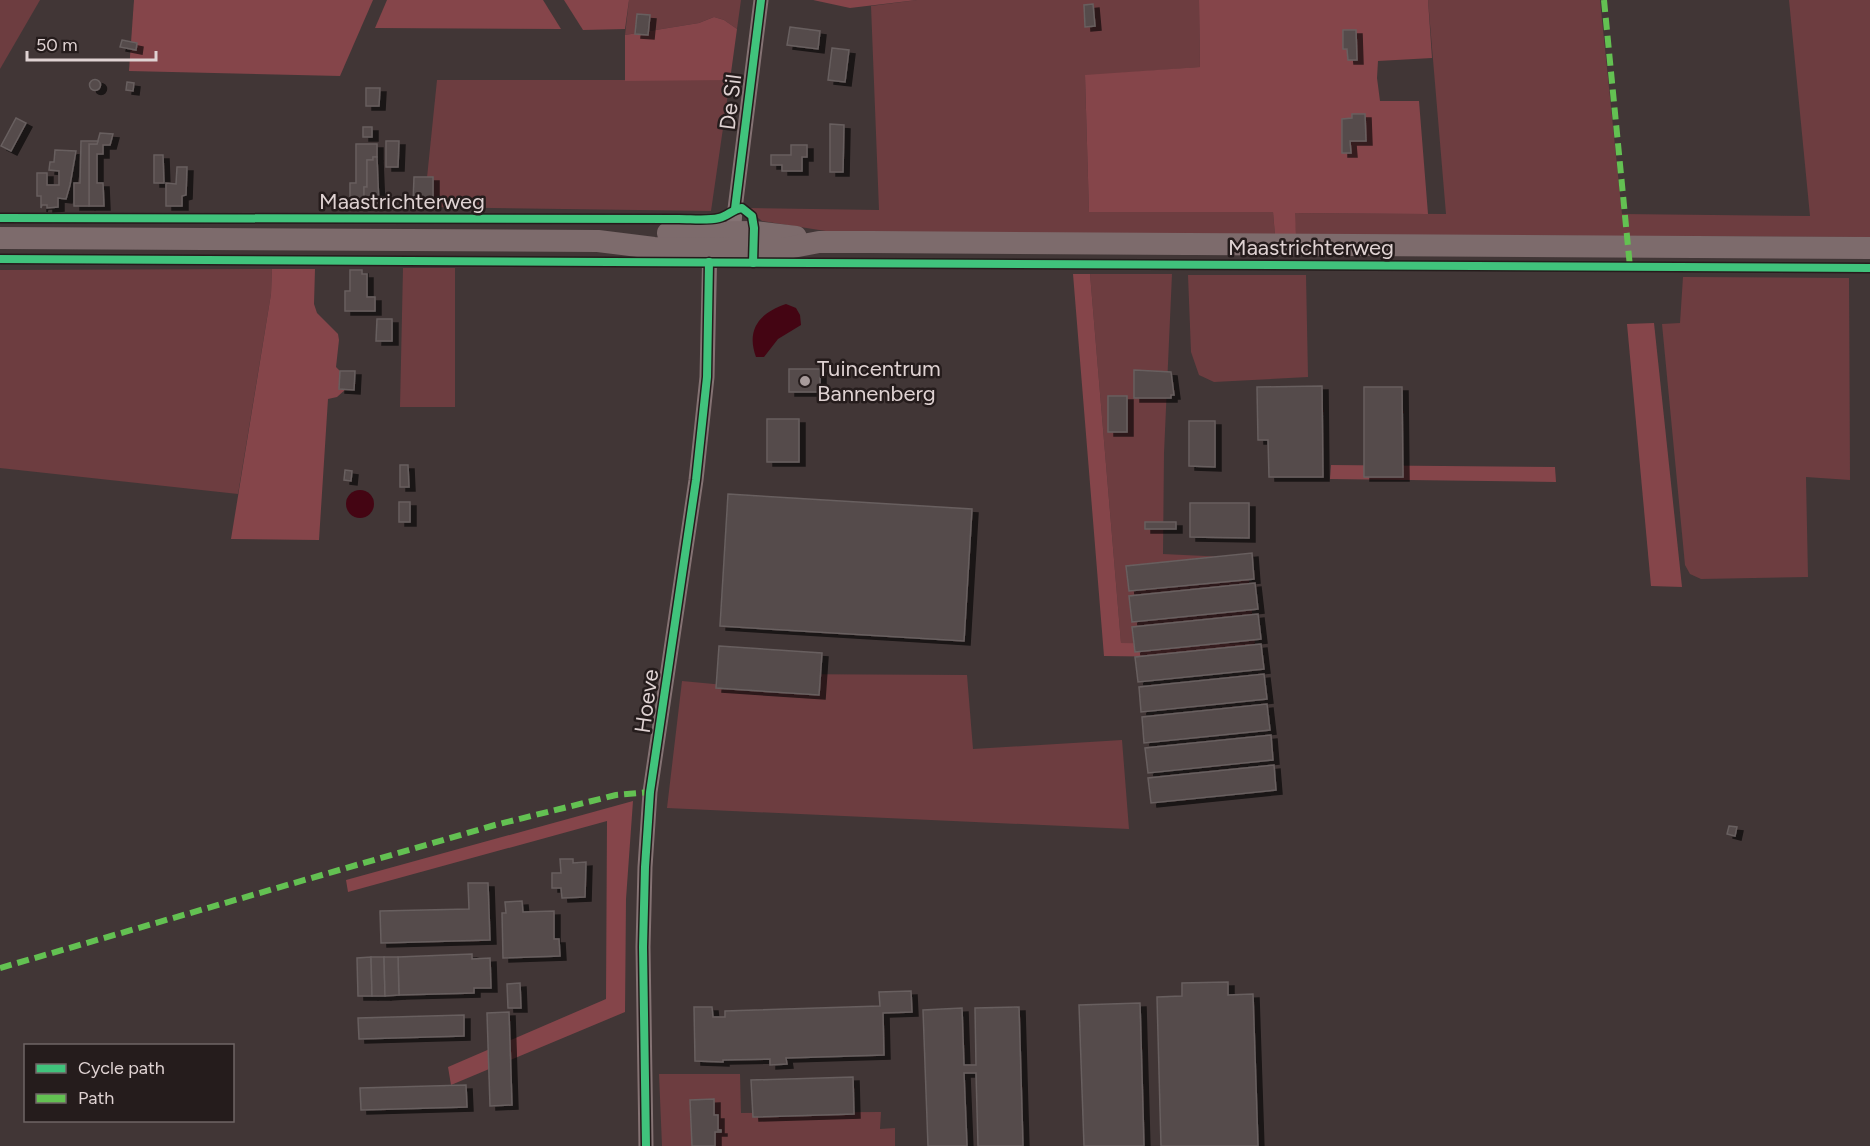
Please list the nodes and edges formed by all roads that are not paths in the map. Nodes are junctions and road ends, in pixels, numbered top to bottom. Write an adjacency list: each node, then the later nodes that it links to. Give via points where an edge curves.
1 (761, 0): 3 (street, De Sil)
2 (0, 238): 4 (main road, Maastrichterweg, via 598,242)
3 (733, 241): 4 (main road, Maastrichterweg); 5 (main road, Maastrichterweg, via 784,234 819,242)
4 (710, 248): 6 (street, Hoeve, via 706,377 696,480 650,802 643,947)
5 (1870, 248)
6 (646, 1146)

